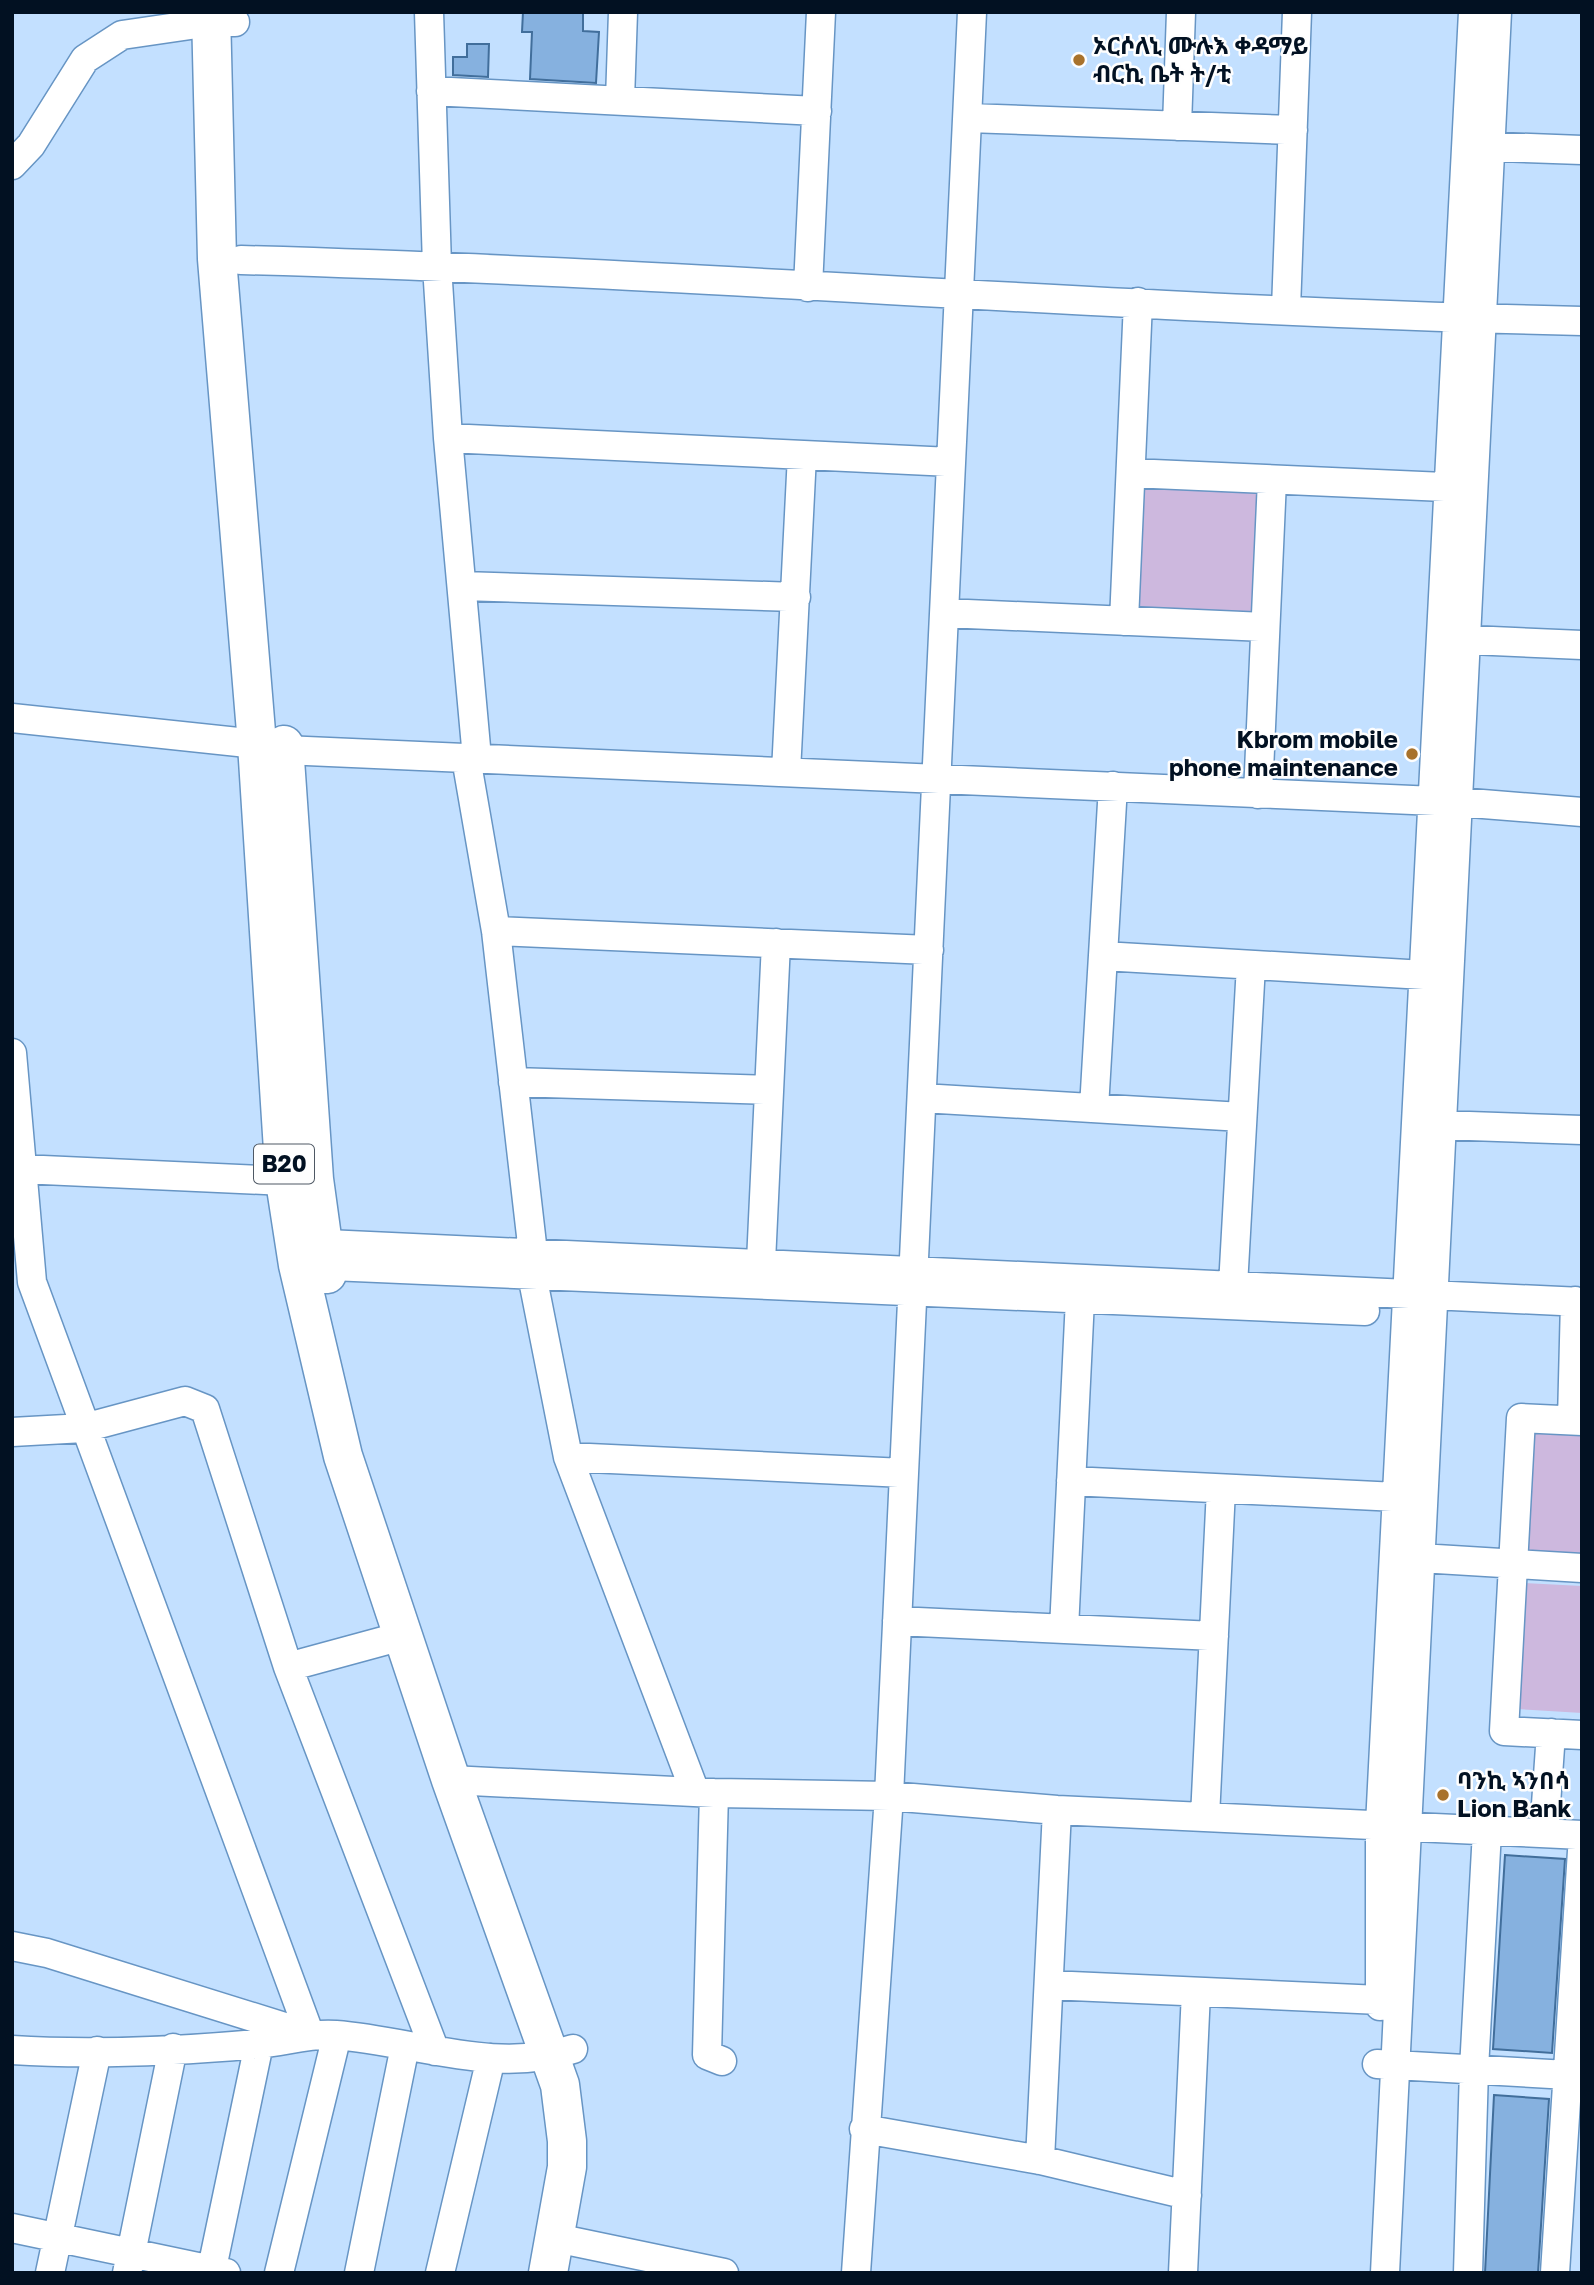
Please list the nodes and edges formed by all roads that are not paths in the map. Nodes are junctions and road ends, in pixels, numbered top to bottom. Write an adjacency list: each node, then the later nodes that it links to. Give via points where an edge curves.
1 (429, 12): 10 (street)
2 (623, 12): 11 (street)
3 (821, 12): 12 (street)
4 (972, 12): 13 (street)
5 (1181, 12): 14 (street)
6 (1297, 12): 15 (street)
7 (1473, 12): 16 (street)
8 (1497, 12): 16 (street)
9 (223, 17): 18 (street, via 122,35 85,59 31,145); 19 (highway, B20); 30 (highway, B20, via 217,259)
10 (431, 91): 11 (street); 20 (street)
11 (620, 100): 12 (street)
12 (817, 111): 21 (street)
13 (968, 118): 14 (street); 22 (street)
14 (1177, 126): 15 (street)
15 (1293, 131): 24 (street)
16 (1478, 147): 17 (street); 25 (street)
17 (1582, 150)
18 (12, 165)
19 (242, 261): 20 (street); 30 (highway, B20)
20 (437, 266): 21 (street); 27 (street)
21 (808, 287): 22 (street)
22 (960, 294): 23 (street); 29 (street)
23 (1138, 302): 24 (street); 31 (street)
24 (1286, 309): 25 (street)
25 (1470, 318): 26 (street); 33 (street)
26 (1582, 321)
27 (448, 438): 28 (street); 34 (street)
28 (802, 455): 29 (street); 35 (street)
29 (951, 462): 36 (street)
30 (245, 467): 42 (highway, B20)
31 (1131, 474): 32 (street); 37 (street)
32 (1272, 480): 33 (street); 38 (street)
33 (1461, 488): 39 (street)
34 (462, 586): 35 (street); 43 (street)
35 (796, 597): 44 (street)
36 (945, 613): 37 (street); 45 (street)
37 (1124, 621): 38 (street)
38 (1265, 627): 47 (street)
39 (1454, 639): 40 (street); 48 (street)
40 (1582, 645)
41 (12, 718): 42 (street)
42 (271, 747): 43 (street); 65 (highway, B20); 66 (highway, B20)
43 (472, 758): 44 (street); 50 (street)
44 (786, 772): 45 (street)
45 (937, 779): 46 (street); 52 (street)
46 (1113, 786): 47 (street); 53 (street)
47 (1258, 794): 48 (street)
48 (1445, 802): 49 (street); 55 (street)
49 (1582, 812)
50 (496, 931): 51 (street); 57 (street)
51 (776, 943): 52 (street); 58 (street)
52 (929, 950): 59 (street)
53 (1103, 956): 54 (street); 60 (street)
54 (1251, 965): 55 (street); 61 (street)
55 (1437, 976): 62 (street); 72 (street)
56 (12, 1053): 64 (street)
57 (513, 1082): 58 (street); 67 (street)
58 (769, 1090): 68 (street)
59 (922, 1098): 60 (street); 69 (street)
60 (1094, 1108): 61 (street)
61 (1242, 1117): 70 (street)
62 (1441, 1125): 63 (street); 72 (street)
63 (1582, 1130)
64 (21, 1169): 65 (street); 75 (street, via 32,1282)
65 (285, 1181): 66 (highway, B20)
66 (310, 1254): 67 (street); 87 (highway, B20, via 343,1456); 92 (highway, B20)
67 (533, 1264): 68 (street); 77 (street)
68 (760, 1274): 69 (street)
69 (913, 1281): 70 (street); 71 (street); 78 (street)
70 (1233, 1286): 72 (street)
71 (1080, 1299): 72 (street); 79 (street)
72 (1420, 1304): 73 (street); 81 (street); 82 (street)
73 (1578, 1311): 74 (street)
74 (1577, 1420): 83 (street, via 1521,1418)
75 (84, 1428): 76 (street); 89 (street, via 185,1401 205,1409); 107 (street)
76 (12, 1432)
77 (568, 1457): 78 (street); 93 (street)
78 (904, 1473): 85 (street)
79 (1071, 1481): 80 (street); 86 (street)
80 (1221, 1489): 81 (street); 88 (street)
81 (1397, 1497): 82 (street)
82 (1407, 1557): 83 (street); 97 (street)
83 (1513, 1563): 84 (street); 90 (street, via 1504,1731)
84 (1582, 1568)
85 (897, 1622): 86 (street); 94 (street)
86 (1064, 1629): 88 (street)
87 (402, 1636): 89 (street); 92 (highway, B20)
88 (1214, 1636): 96 (street)
89 (288, 1667): 112 (street)
90 (1550, 1733): 91 (street); 99 (street)
91 (1582, 1735)
92 (462, 1781): 93 (street); 113 (highway, B20)
93 (704, 1793): 94 (street); 116 (street, via 707,2055)
94 (888, 1796): 95 (street); 120 (street)
95 (1057, 1810): 96 (street); 104 (street)
96 (1205, 1817): 97 (street)
97 (1394, 1826): 98 (street); 106 (street); 117 (street)
98 (1486, 1830): 99 (street); 118 (street)
99 (1544, 1833): 100 (street)
100 (1582, 1835)
101 (1582, 1850): 102 (street)
102 (1580, 1896): 119 (street)
103 (12, 1946): 107 (street)
104 (1049, 1985): 105 (street); 122 (street)
105 (1196, 1992): 106 (street); 123 (street)
106 (1380, 2000): 117 (street)
107 (323, 2035): 108 (street); 109 (street); 131 (street)
108 (259, 2044): 110 (street); 128 (street)
109 (405, 2046): 112 (street); 132 (street)
110 (173, 2048): 111 (street); 127 (street)
111 (97, 2051): 114 (street); 125 (street)
112 (435, 2051): 115 (street)
113 (562, 2053): 115 (street); 126 (highway, B20, via 560,2085 567,2141 564,2196)
114 (14, 2057)
115 (491, 2058): 133 (street)
116 (722, 2060)
117 (1386, 2064): 118 (street); 129 (street)
118 (1474, 2069): 119 (street); 137 (street)
119 (1568, 2075): 121 (street)
120 (864, 2129): 122 (street); 135 (street)
121 (1573, 2135): 138 (street)
122 (1041, 2160): 123 (street)
123 (1187, 2195): 136 (street)
124 (12, 2228): 125 (street)
125 (57, 2237): 127 (street); 130 (street)
126 (573, 2258): 134 (street)
127 (129, 2263): 128 (street)
128 (216, 2272)
129 (1382, 2272)
130 (50, 2273)
131 (279, 2273)
132 (359, 2273)
133 (440, 2273)
134 (724, 2273)
135 (856, 2273)
136 (1183, 2273)
137 (1468, 2273)
138 (1555, 2273)

